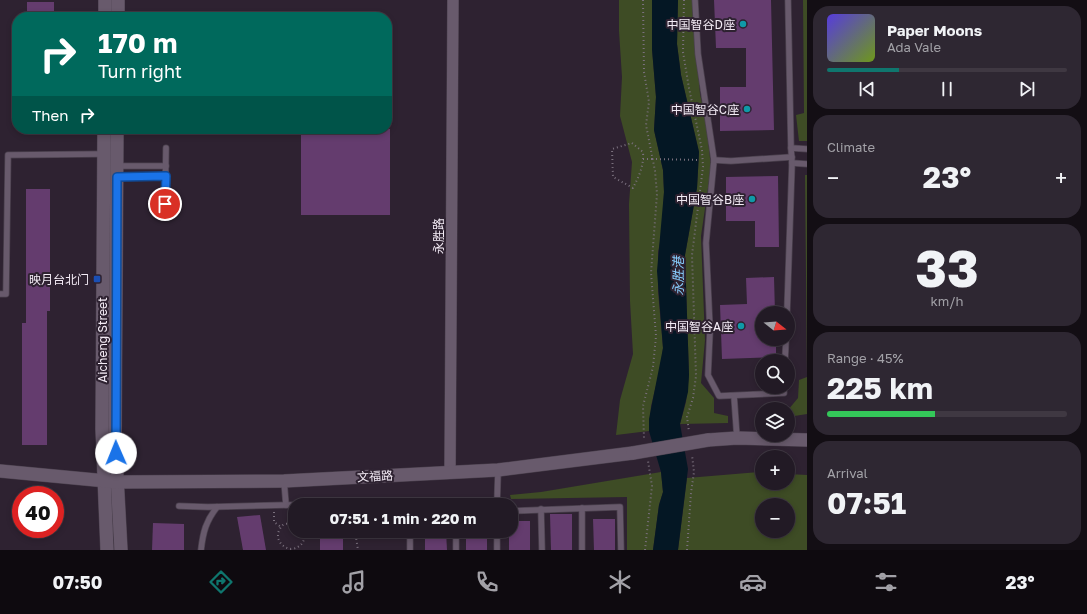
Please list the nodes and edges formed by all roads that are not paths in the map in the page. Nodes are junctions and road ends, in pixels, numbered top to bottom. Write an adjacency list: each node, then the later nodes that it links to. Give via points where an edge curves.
1 (105, 0): 6 (street)
2 (118, 0): 7 (street)
3 (452, 0): 29 (street, 永胜路)
4 (695, 0): 14 (lane, via 698,54)
5 (788, 0): 11 (lane)
6 (105, 12)
7 (118, 12)
8 (104, 134): 13 (street, Aicheng Street)
9 (117, 134): 18 (street, Aicheng Street)
10 (166, 148): 17 (lane)
11 (791, 148): 12 (lane); 15 (lane)
12 (807, 149)
13 (104, 154): 21 (lane, via 8,155 6,294); 30 (street, Aicheng Street, via 102,429)
14 (714, 160): 15 (lane); 24 (lane, via 706,242 710,330 708,375 719,396)
15 (792, 160): 16 (lane); 22 (lane)
16 (807, 164)
17 (166, 166): 18 (lane); 19 (lane)
18 (117, 171): 19 (lane); 30 (street, Aicheng Street, via 115,431)
19 (166, 176): 20 (lane)
20 (165, 204)
21 (0, 294)
22 (787, 306)
23 (767, 394): 24 (lane)
24 (734, 396): 25 (lane)
25 (737, 438): 26 (street); 27 (street, 文福路, bridge)
26 (807, 440)
27 (498, 470): 29 (street, 文福路); 32 (lane)
28 (0, 471): 30 (street, 文福路)
29 (450, 472): 31 (street, 文福路)
30 (110, 481): 31 (street, 文福路); 42 (street, Aicheng Street); 43 (street, Aicheng Street)
31 (284, 481): 33 (lane)
32 (497, 498)
33 (286, 505): 35 (lane)
34 (178, 506): 35 (lane)
35 (217, 507): 44 (lane, via 204,528)
36 (582, 508): 37 (lane); 49 (lane); 50 (lane, via 620,507)
37 (542, 509): 38 (lane); 48 (lane)
38 (518, 510)
39 (410, 538): 45 (lane)
40 (456, 538): 46 (lane)
41 (497, 538): 47 (lane)
42 (107, 550)
43 (120, 550)
44 (201, 550)
45 (410, 550)
46 (456, 550)
47 (497, 550)
48 (542, 550)
49 (582, 550)
50 (621, 550)

